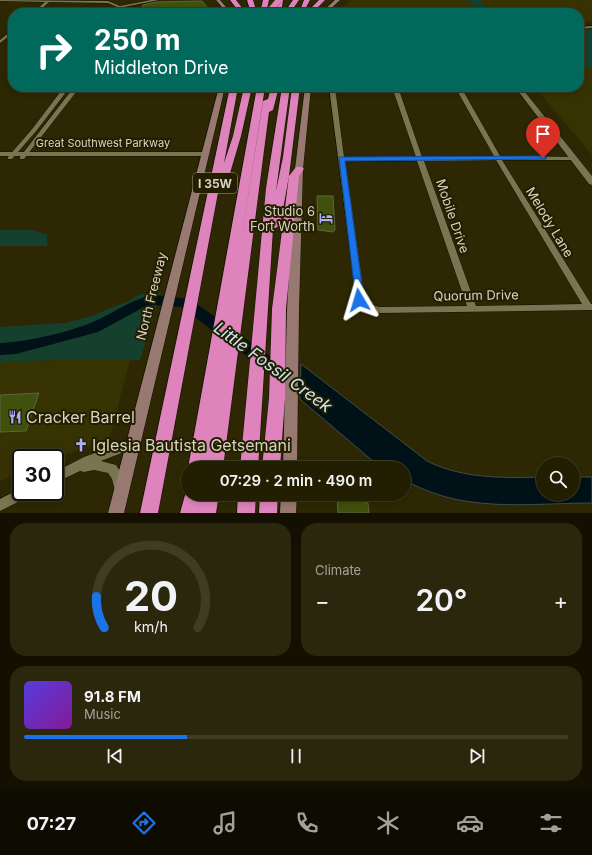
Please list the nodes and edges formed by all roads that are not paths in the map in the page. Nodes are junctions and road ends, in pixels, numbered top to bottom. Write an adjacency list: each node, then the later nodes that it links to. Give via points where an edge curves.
1 (0, 0): 2 (street)
2 (49, 0): 10 (street, via 102,1); 11 (street)
3 (108, 0): 9 (street)
4 (157, 0): 9 (street)
5 (218, 0): 14 (main road)
6 (280, 0): 15 (highway, bridge)
7 (322, 0): 16 (highway)
8 (338, 0): 17 (main road)
9 (128, 5): 10 (street); 13 (street)
10 (122, 6): 12 (street)
11 (41, 8)
12 (125, 8)
13 (132, 8)
14 (225, 8)
15 (273, 8)
16 (316, 8)
17 (329, 8)
18 (8, 35): 19 (street)
19 (0, 42)
20 (63, 92): 37 (street)
21 (73, 92): 36 (street)
22 (221, 92): 42 (main road, North Freeway)
23 (233, 92): 52 (highway, I 35W)
24 (247, 92): 52 (highway, via 237,136 223,176 203,272)
25 (254, 92): 48 (highway, via 244,162)
26 (260, 92): 48 (highway)
27 (268, 92): 38 (highway)
28 (274, 92): 38 (highway)
29 (285, 92): 51 (highway, via 274,163)
30 (295, 92): 51 (highway, via 281,199 273,234)
31 (307, 92): 49 (main road)
32 (333, 92): 46 (street)
33 (397, 92): 47 (street, Mobile Drive)
34 (461, 92): 44 (street, Melody Lane)
35 (522, 92): 45 (street)
36 (59, 111): 37 (street); 41 (street)
37 (48, 112): 40 (street)
38 (265, 116): 55 (highway, via 235,311)
39 (0, 154): 40 (street, Great Southwest Parkway)
40 (11, 156): 41 (street, Great Southwest Parkway); 43 (street, Great Southwest Parkway)
41 (24, 156): 42 (street, Great Southwest Parkway)
42 (206, 156): 56 (main road, North Freeway, via 198,179)
43 (0, 158)
44 (498, 158): 45 (street); 47 (street); 53 (street, Melody Lane)
45 (573, 158): 50 (street)
46 (341, 159): 47 (street); 54 (street, Quorum Drive, via 361,304 379,310)
47 (421, 159): 54 (street, Mobile Drive)
48 (247, 166): 55 (highway, via 224,302)
49 (299, 169): 60 (highway, via 294,176 279,310 277,398); 61 (main road)
50 (592, 182)
51 (266, 242): 59 (highway)
52 (194, 282): 73 (highway, I 35W)
53 (590, 307): 54 (street, Quorum Drive)
54 (472, 308)
55 (223, 354): 57 (highway); 58 (highway)
56 (133, 444): 62 (street, via 88,461); 64 (main road, North Freeway)
57 (199, 461)
58 (215, 461)
59 (250, 461)
60 (272, 461)
61 (290, 461)
62 (72, 470): 63 (street); 64 (street, via 94,465 112,469 118,478)
63 (64, 474)
64 (120, 498): 72 (main road, North Freeway)
65 (12, 499): 71 (street)
66 (192, 501): 74 (highway)
67 (209, 501): 75 (highway)
68 (247, 501): 76 (highway)
69 (269, 501): 77 (highway)
70 (289, 501): 78 (main road)
71 (0, 505)
72 (116, 513)
73 (149, 513)
74 (189, 513)
75 (207, 513)
76 (246, 513)
77 (268, 513)
78 (288, 513)

